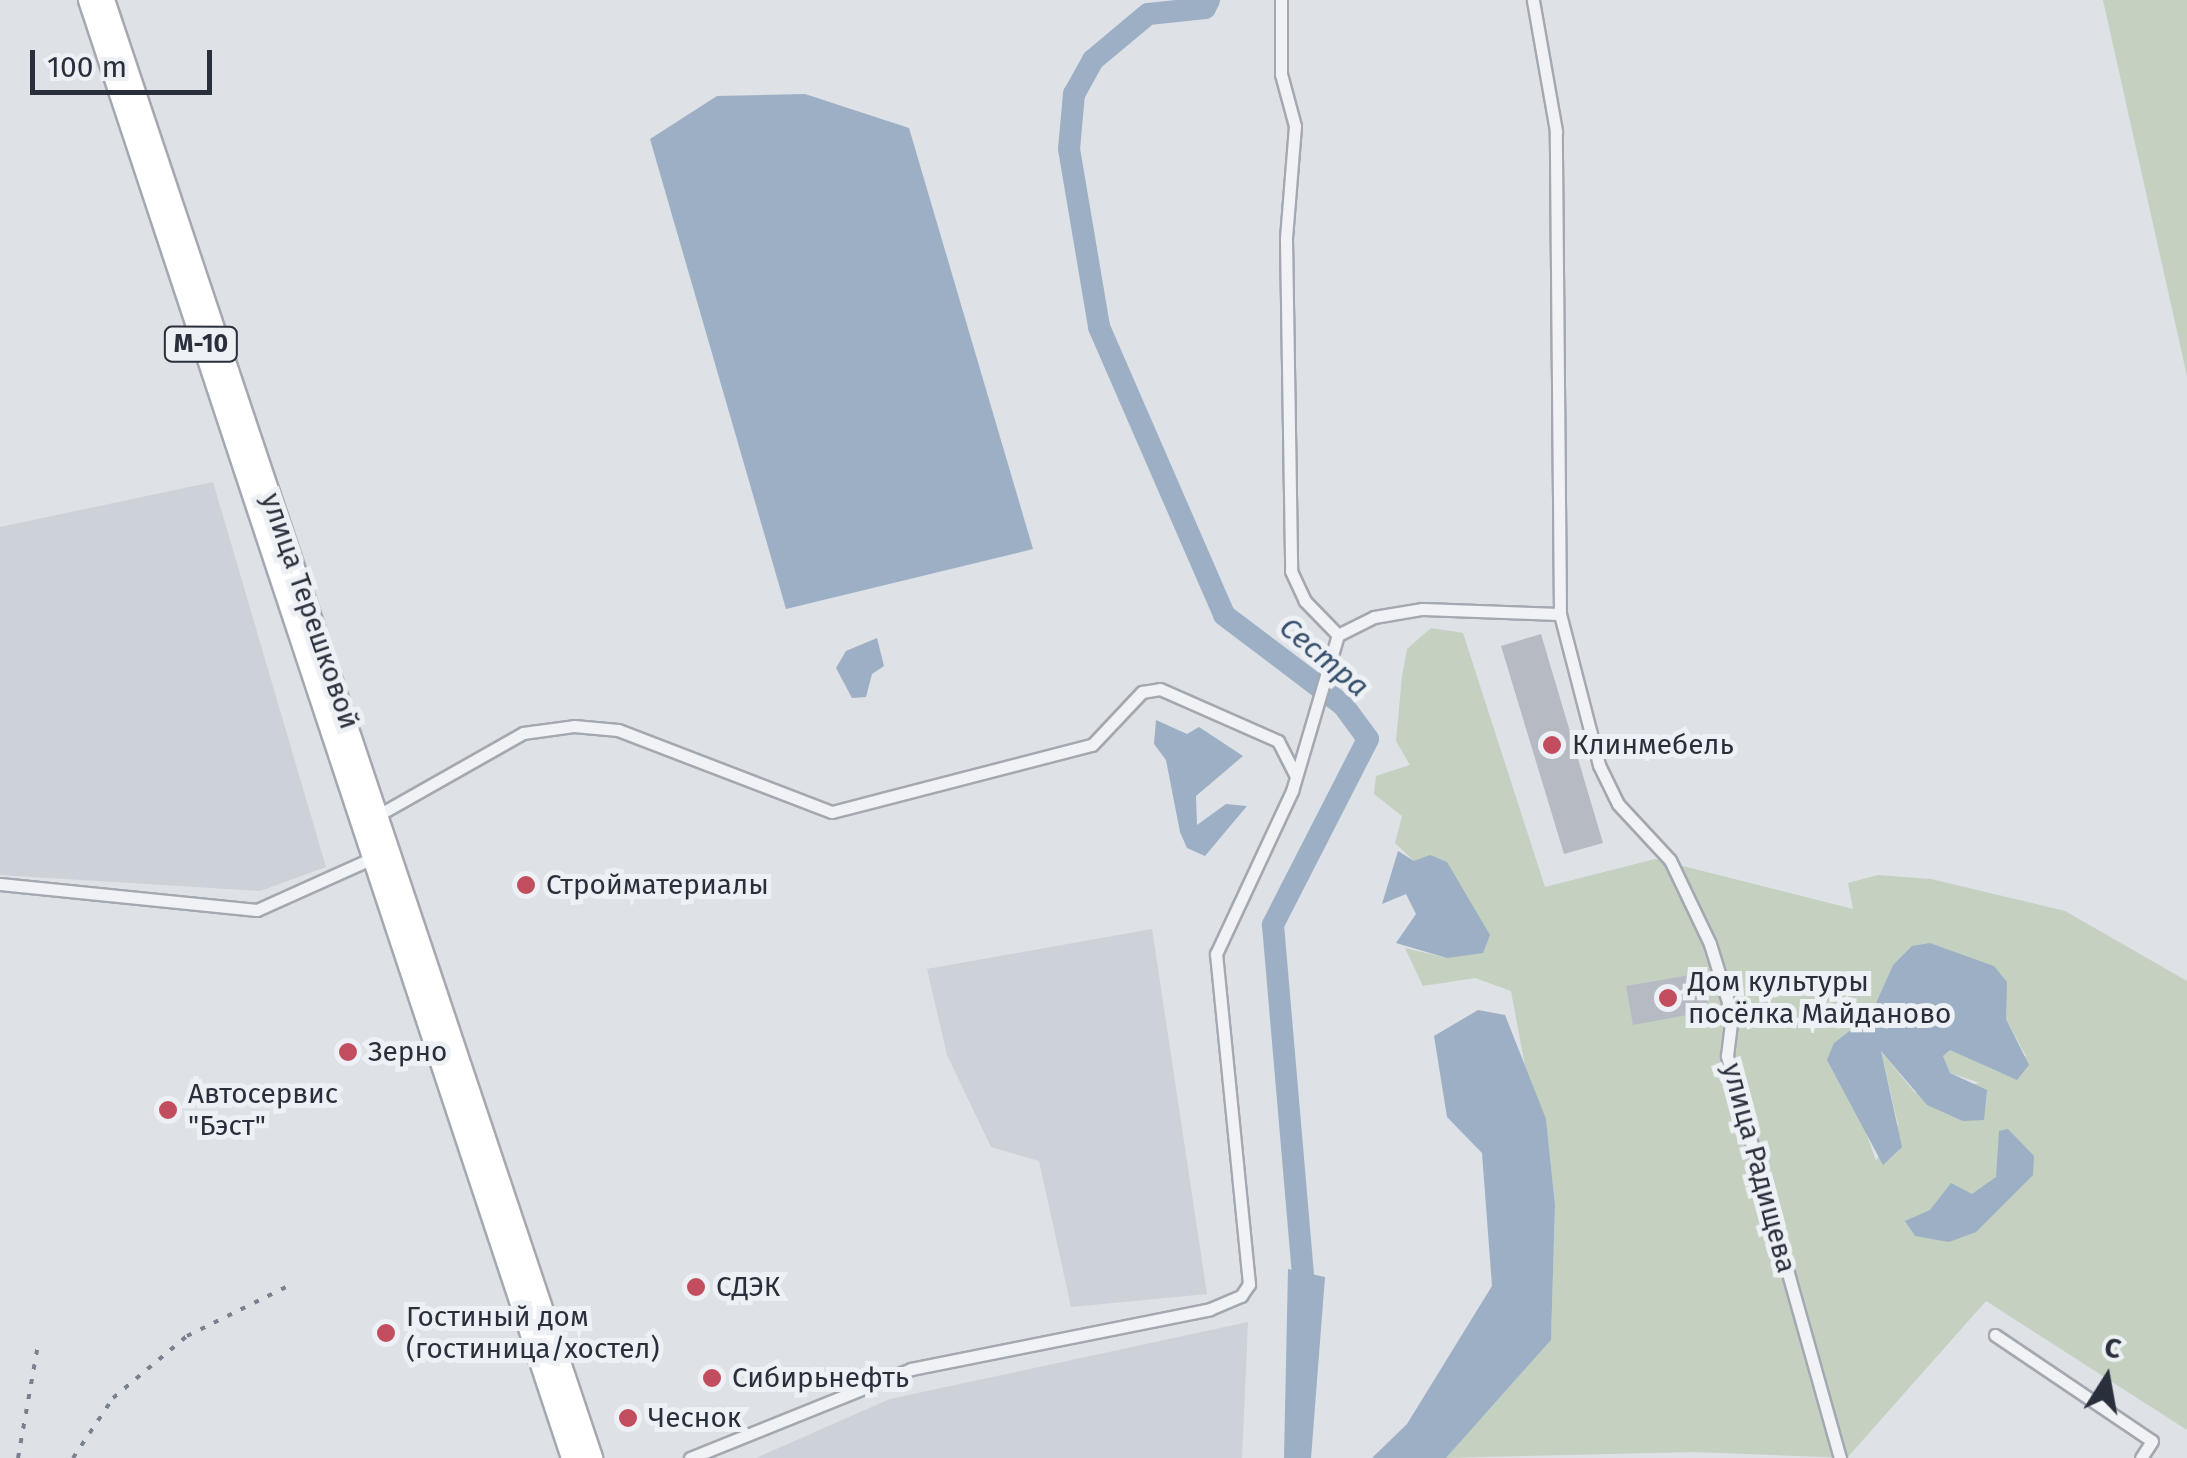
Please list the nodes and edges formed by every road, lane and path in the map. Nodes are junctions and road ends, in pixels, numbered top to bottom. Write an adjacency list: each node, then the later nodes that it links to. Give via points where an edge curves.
1 (89, 0): 8 (highway, улица Терешковой / М-10)
2 (104, 0): 8 (highway, улица Терешковой / М-10)
3 (1281, 0): 6 (street, via 1281,74 1295,126 1286,239 1291,571 1305,601)
4 (1533, 0): 5 (street, улица Радищева, via 1556,131)
5 (1560, 614): 6 (street, via 1422,610 1374,617); 15 (street, улица Радищева, via 1599,765 1618,804 1670,860 1710,944 1732,1014 1728,1056)
6 (1338, 635): 7 (street)
7 (1297, 772): 8 (street, via 1278,741 1160,689 1142,692 1092,745 832,812 618,730 574,726 523,732); 14 (street, via 1216,954 1252,1261 1241,1296 1210,1310 912,1369)
8 (370, 819): 9 (highway, улица Терешковой / М-10)
9 (381, 854): 10 (street, via 256,910); 12 (highway, улица Терешковой / М-10, via 456,1112); 13 (highway, улица Терешковой / М-10)
10 (0, 884)
11 (1994, 1335): 16 (street, via 2152,1441)
12 (572, 1458)
13 (592, 1458)
14 (690, 1458)
15 (1840, 1458)
16 (2141, 1458)

